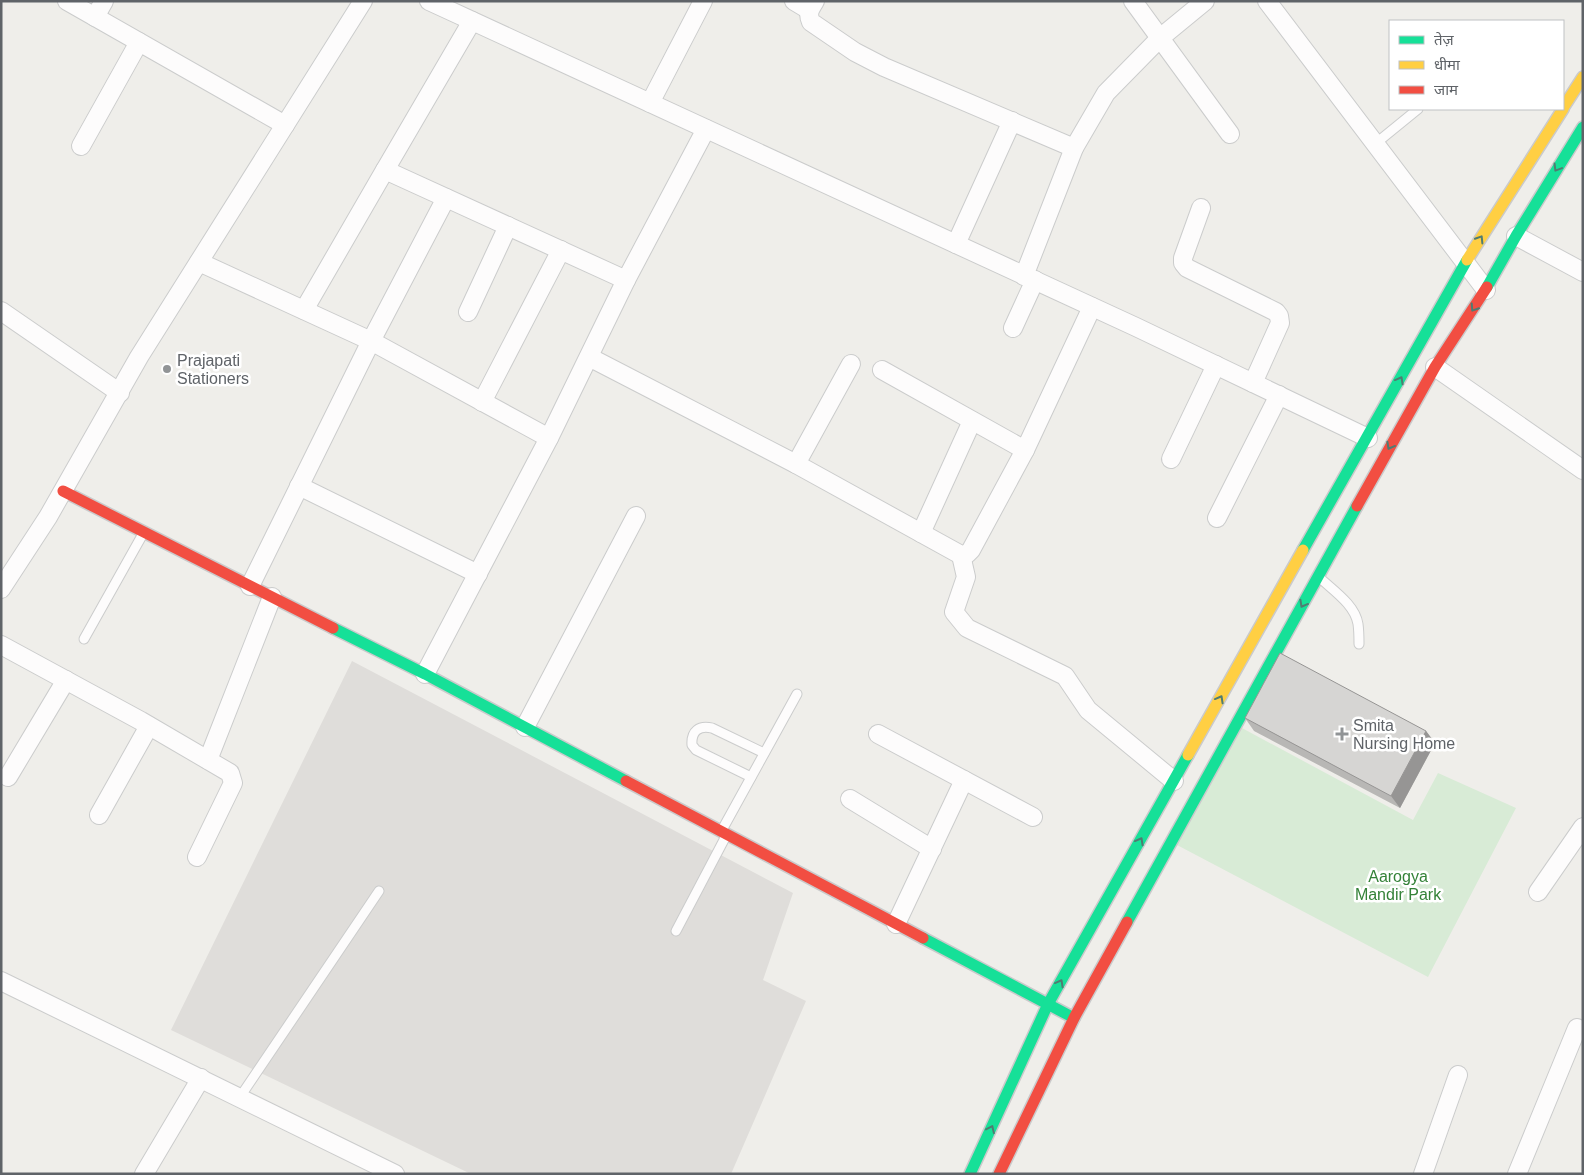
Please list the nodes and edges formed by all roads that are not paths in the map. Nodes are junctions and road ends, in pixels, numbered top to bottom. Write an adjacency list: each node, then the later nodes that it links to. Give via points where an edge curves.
1 (68, 1): 11 (street)
2 (104, 1): 11 (street)
3 (363, 1): 21 (street)
4 (430, 1): 12 (street)
5 (703, 1): 16 (street)
6 (794, 1): 10 (street)
7 (1133, 1): 13 (street)
8 (1205, 1): 13 (street)
9 (1266, 1): 25 (street)
10 (812, 6): 20 (street, via 808,16 811,22 854,52)
11 (95, 17): 14 (street)
12 (472, 21): 16 (street); 28 (street)
13 (1160, 38): 24 (street); 27 (street, via 1106,93)
14 (139, 42): 21 (street); 26 (street)
15 (1577, 81): 17 (main road)
16 (650, 103): 23 (street)
17 (1564, 107)
18 (1417, 110): 25 (lane)
19 (1562, 110): 36 (main road, one-way to 19)
20 (1012, 122): 27 (street); 33 (street)
21 (285, 125): 35 (street)
22 (1583, 126): 32 (main road, one-way to 32)
23 (706, 129): 33 (street); 39 (street)
24 (1230, 134)
25 (1375, 144): 36 (street)
26 (81, 146)
27 (1074, 148): 38 (street)
28 (385, 170): 29 (street); 42 (street)
29 (446, 198): 31 (street); 46 (street)
30 (1201, 208): 52 (street, via 1183,263 1279,316 1280,323)
31 (508, 226): 34 (street); 44 (street)
32 (1516, 236): 37 (street); 40 (main road)
33 (956, 244): 38 (street)
34 (561, 250): 39 (street); 55 (street)
35 (199, 262): 42 (street); 53 (street, via 139,357)
36 (1465, 263): 40 (street); 58 (main road, one-way to 36)
37 (1583, 272)
38 (1030, 278): 41 (street); 45 (street)
39 (626, 280): 47 (street)
40 (1486, 290): 50 (main road, one-way to 50)
41 (1092, 307): 49 (street); 59 (street)
42 (304, 310): 46 (street)
43 (1, 311): 53 (street)
44 (468, 312)
45 (1012, 328)
46 (371, 340): 55 (street); 63 (street)
47 (589, 357): 57 (street); 61 (street)
48 (851, 364): 61 (street)
49 (1216, 365): 52 (street); 60 (street)
50 (1435, 367): 62 (street); 71 (main road, one-way to 71)
51 (882, 370): 56 (street)
52 (1253, 383): 54 (street)
53 (120, 394): 64 (street)
54 (1279, 395): 58 (street); 66 (street)
55 (482, 402): 57 (street)
56 (972, 421): 59 (street); 68 (street)
57 (549, 438): 70 (street)
58 (1368, 438): 84 (main road, one-way to 58)
59 (1025, 450): 69 (street, via 972,550)
60 (1171, 459)
61 (796, 464): 68 (street)
62 (1583, 470)
63 (299, 486): 70 (street); 72 (street)
64 (63, 491): 67 (main road); 73 (street)
65 (636, 516): 82 (street)
66 (1217, 518)
67 (144, 532): 72 (main road); 75 (lane)
68 (921, 533): 69 (street)
69 (961, 555): 90 (street, via 966,577 954,612 967,628 1066,676 1088,710)
70 (478, 574): 78 (street)
71 (1318, 576): 76 (lane, via 1355,613); 84 (main road, one-way to 84)
72 (250, 586): 74 (main road)
73 (1, 589)
74 (272, 596): 78 (main road); 86 (street)
75 (84, 639)
76 (1359, 644)
77 (1, 645): 79 (street)
78 (425, 674): 82 (main road)
79 (66, 680): 81 (street); 87 (street)
80 (797, 694): 85 (lane)
81 (149, 726): 86 (street); 92 (street)
82 (525, 727): 95 (main road)
83 (878, 734): 89 (street)
84 (1208, 749): 90 (main road); 104 (main road, via 1203,784)
85 (764, 754): 88 (lane); 88 (lane, via 712,728 704,726 694,734 692,745 696,750)
86 (208, 760): 97 (street, via 230,774 232,783)
87 (8, 776)
88 (751, 777): 95 (lane)
89 (964, 780): 93 (street); 96 (street)
90 (1174, 781): 103 (main road, one-way to 90)
91 (850, 799): 96 (street)
92 (99, 815)
93 (1033, 817)
94 (1583, 827): 99 (street)
95 (724, 833): 100 (main road); 101 (lane)
96 (932, 849): 100 (street)
97 (197, 857)
98 (379, 891): 108 (lane)
99 (1538, 892)
100 (896, 924): 103 (main road)
101 (676, 932)
102 (1, 981): 107 (street)
103 (1048, 1004): 104 (main road); 111 (main road, one-way to 103)
104 (1074, 1018): 112 (main road)
105 (1577, 1028): 114 (street)
106 (1458, 1075): 113 (street)
107 (201, 1078): 108 (street); 109 (street)
108 (240, 1097): 110 (street)
109 (144, 1174)
110 (395, 1174)
111 (970, 1174)
112 (999, 1174)
113 (1423, 1174)
114 (1517, 1174)

